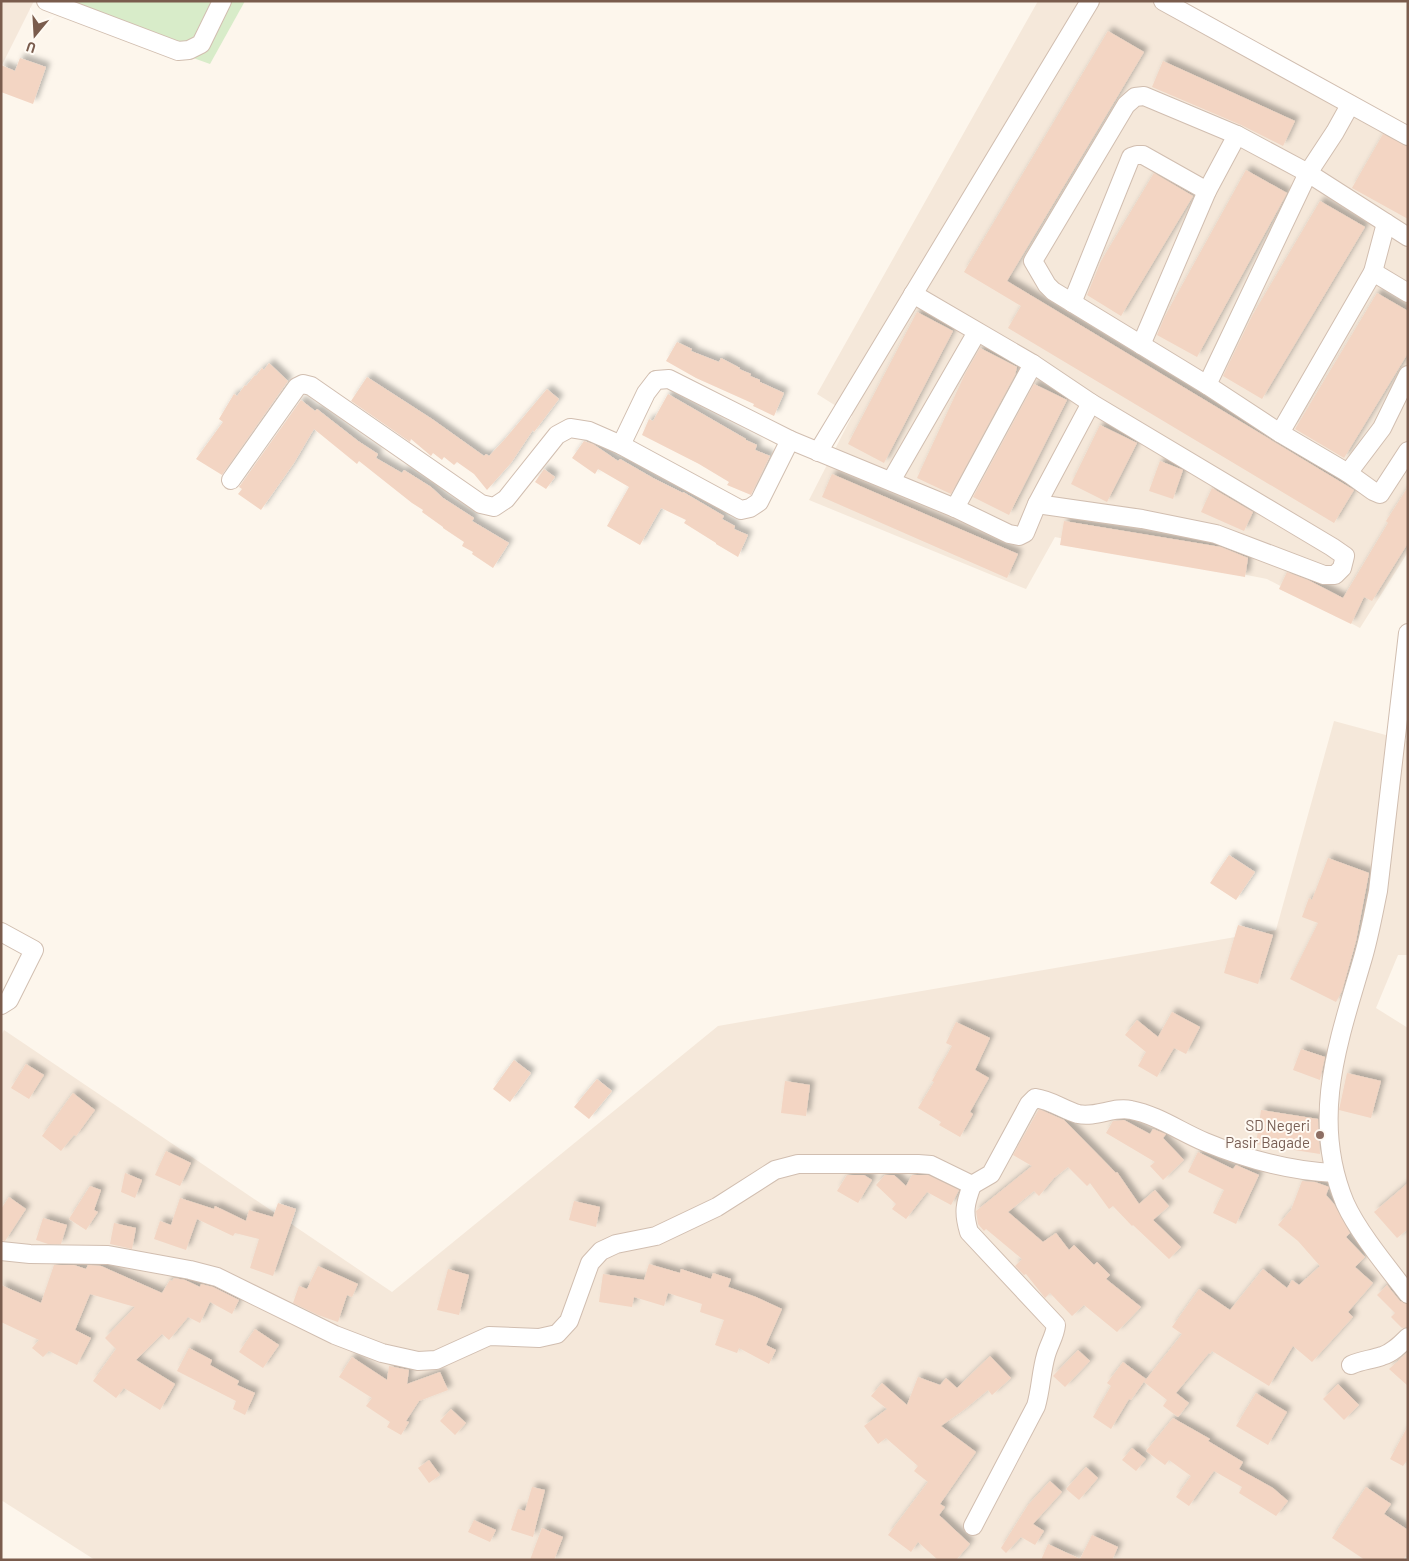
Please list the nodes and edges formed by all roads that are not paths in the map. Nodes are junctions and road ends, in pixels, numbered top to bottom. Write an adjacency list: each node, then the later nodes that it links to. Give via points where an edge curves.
1 (46, 1): 2 (street, via 178,51 201,44)
2 (222, 1)
3 (1090, 1): 14 (street)
4 (1163, 1): 5 (street)
5 (1350, 105): 7 (street); 8 (street)
6 (1238, 135): 8 (street); 9 (street); 15 (street, via 1144,96 1135,97 1126,105 1033,261 1053,292)
7 (1408, 136)
8 (1308, 173): 10 (street); 20 (street)
9 (1207, 191): 15 (street, via 1143,155 1131,157); 17 (street)
10 (1386, 222): 11 (street); 12 (street)
11 (1408, 237)
12 (1373, 272): 13 (street); 22 (street)
13 (1408, 293)
14 (913, 294): 16 (street); 26 (street)
15 (1072, 303): 17 (street)
16 (976, 332): 18 (street); 29 (street)
17 (1141, 345): 20 (street)
18 (1033, 364): 21 (street); 31 (street)
19 (1408, 375): 27 (street, via 1382,428)
20 (1207, 385): 22 (street)
21 (1091, 403): 30 (street); 30 (street, via 1332,547 1345,556 1342,568 1335,575 1324,575 1216,534 1142,519)
22 (1280, 433): 27 (street)
23 (790, 440): 24 (street, via 669,379 656,380 646,393); 24 (street, via 759,502 741,510); 26 (street)
24 (621, 445): 28 (street, via 589,430 570,428 557,435 506,499 494,507 480,504 311,386 303,384 296,388)
25 (1408, 451): 27 (street, via 1380,494)
26 (818, 452): 29 (street)
27 (1348, 474)
28 (231, 480)
29 (891, 482): 31 (street)
30 (1037, 504): 31 (street, via 1025,533 1019,536)
31 (955, 508)
32 (1408, 633): 35 (street, via 1378,891 1370,932 1334,1061 1330,1089 1328,1134)
33 (1, 932): 34 (street, via 34,950 9,1000)
34 (1, 1005)
35 (1334, 1173): 36 (street, via 1308,1172 1230,1152 1132,1110 1121,1108 1080,1114 1035,1098 991,1174); 38 (street, via 1358,1225)
36 (972, 1185): 37 (street, via 937,1167 918,1164 798,1164 775,1170 717,1208 656,1236 616,1244 600,1251 590,1263 568,1321 557,1334 539,1338 488,1336 436,1360 418,1361 374,1350 285,1312 217,1277 190,1270 108,1255); 41 (street, via 965,1204 965,1219 970,1232 1056,1325 1045,1357 1036,1406)
37 (1, 1251)
38 (1408, 1294)
39 (1408, 1337): 40 (street, via 1384,1356)
40 (1351, 1365)
41 (972, 1526)

